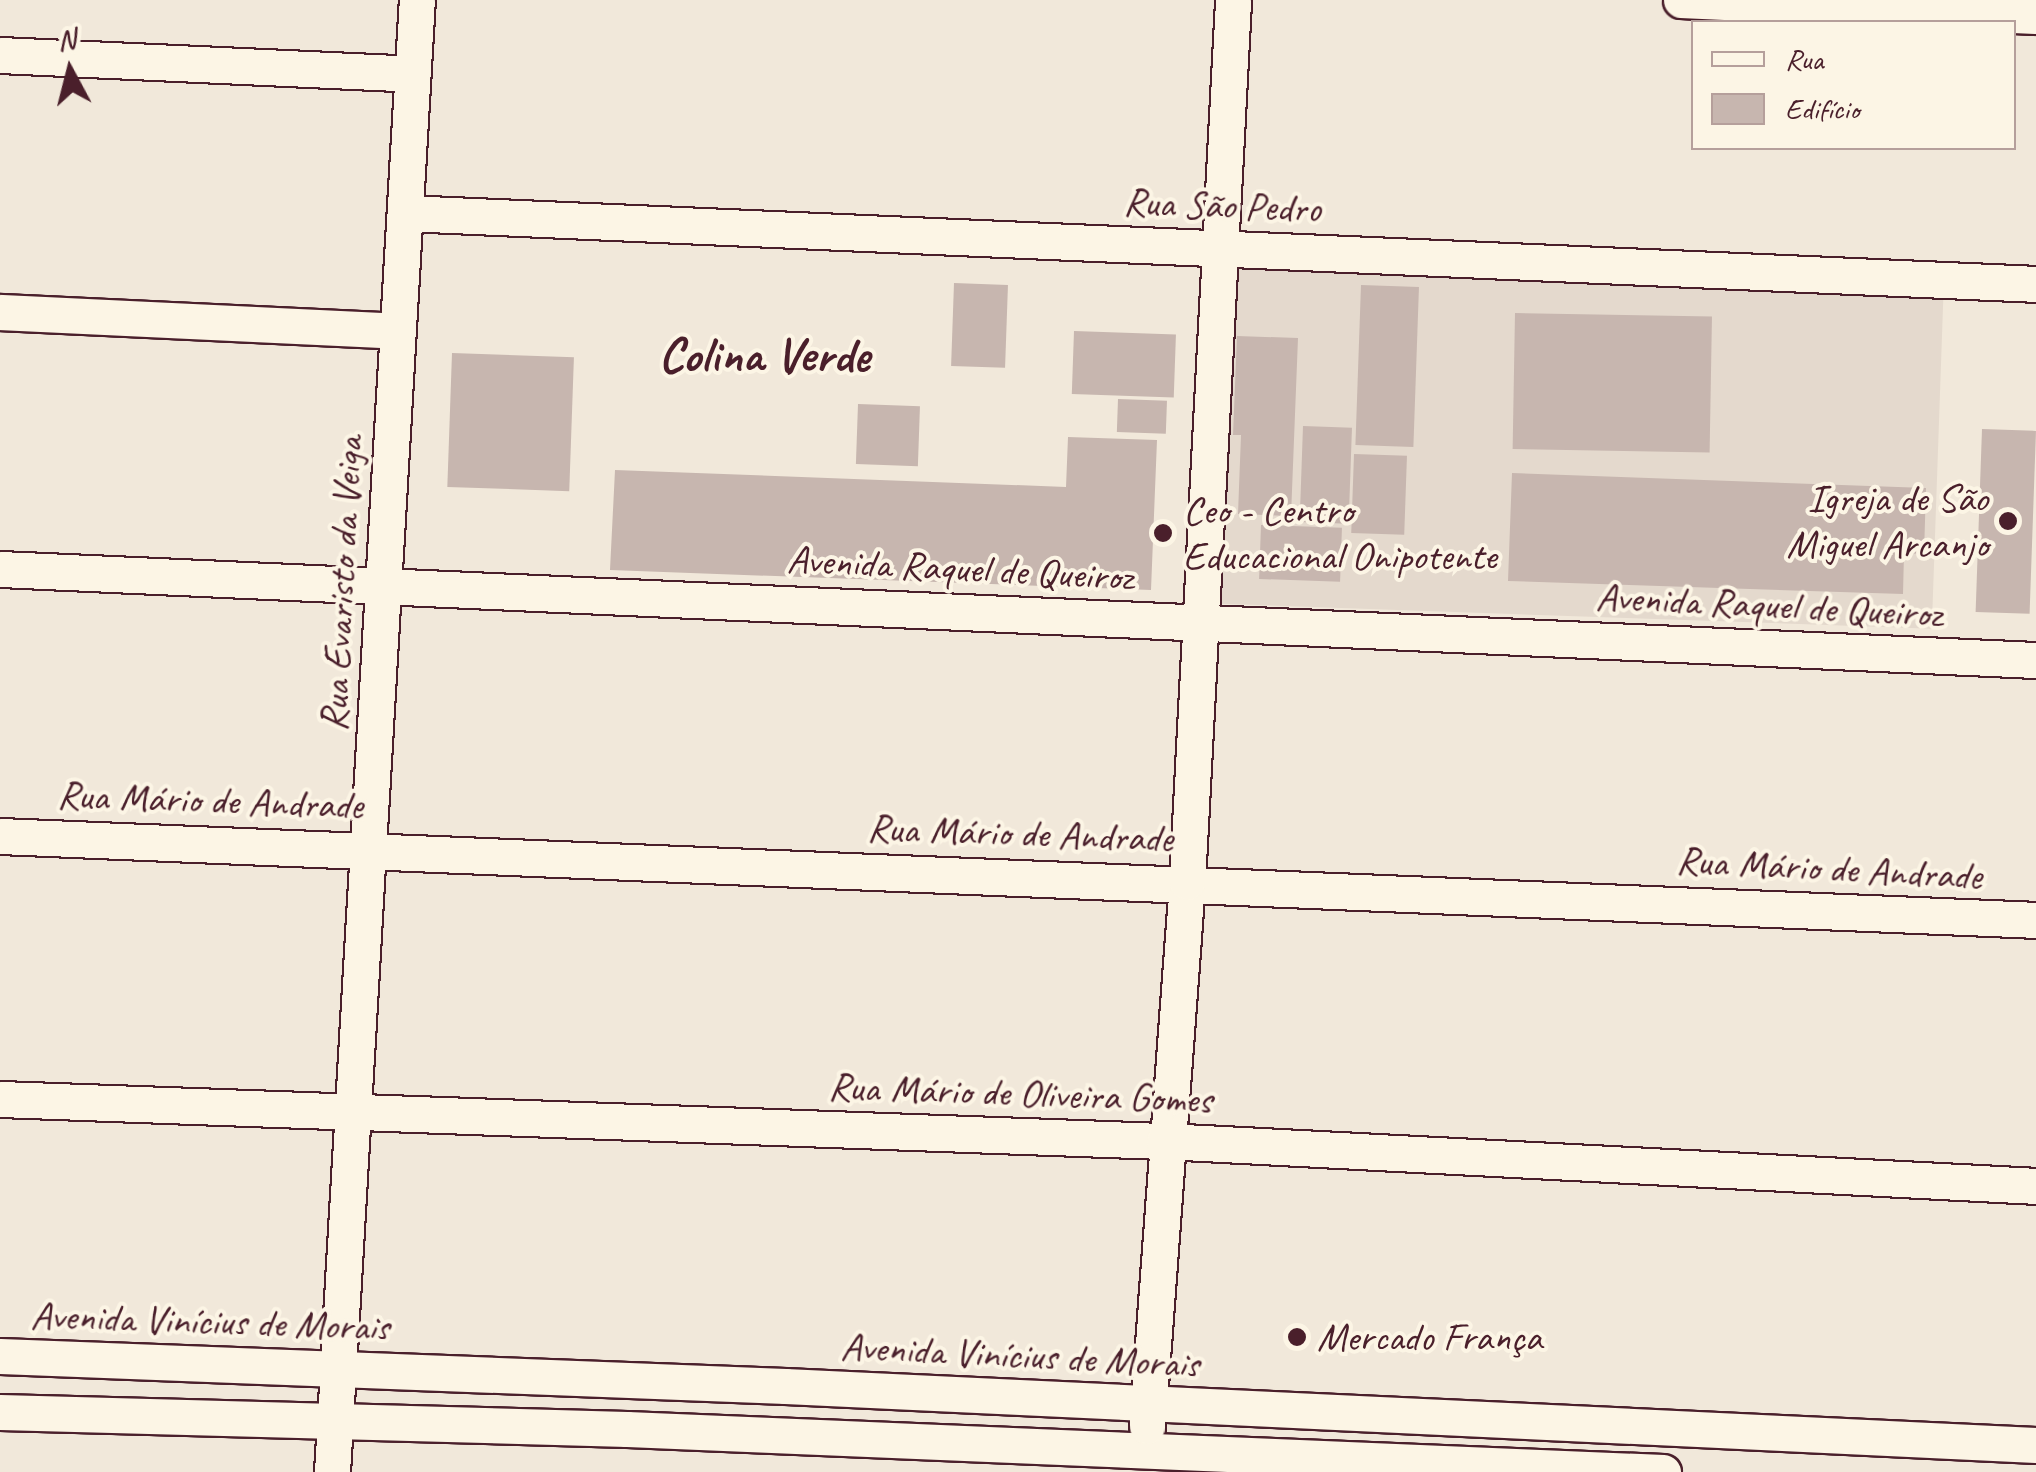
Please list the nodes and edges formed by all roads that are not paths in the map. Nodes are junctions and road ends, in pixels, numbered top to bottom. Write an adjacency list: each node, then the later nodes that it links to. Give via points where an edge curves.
1 (417, 0): 6 (street, Rua Evaristo da Veiga)
2 (1233, 0): 8 (street)
3 (1682, 0): 4 (street)
4 (2036, 16)
5 (0, 56): 6 (street)
6 (412, 74): 7 (street, Rua Evaristo da Veiga)
7 (404, 213): 8 (street, Rua São Pedro); 11 (street, Rua Evaristo da Veiga)
8 (1222, 247): 9 (street, Rua São Pedro); 14 (street)
9 (2036, 284)
10 (0, 312): 11 (street)
11 (396, 331): 13 (street, Rua Evaristo da Veiga)
12 (0, 569): 13 (street, Avenida Raquel de Queiroz)
13 (382, 583): 14 (street, Avenida Raquel de Queiroz); 17 (street, Rua Evaristo da Veiga)
14 (1201, 621): 15 (street, Avenida Raquel de Queiroz); 18 (street)
15 (2036, 660)
16 (0, 836): 17 (street, Rua Mário de Andrade)
17 (371, 848): 18 (street, Rua Mário de Andrade); 21 (street, Rua Evaristo da Veiga)
18 (1186, 882): 19 (street, Rua Mário de Andrade); 22 (street)
19 (2036, 920)
20 (0, 1099): 21 (street, Rua Mário de Oliveira Gomes)
21 (356, 1110): 22 (street, Rua Mário de Oliveira Gomes); 25 (street, Rua Evaristo da Veiga)
22 (1164, 1141): 23 (street, Rua Mário de Oliveira Gomes); 27 (street)
23 (2036, 1186)
24 (0, 1356): 25 (street, Avenida Vinícius de Morais)
25 (340, 1367): 26 (street, Avenida Vinícius de Morais); 29 (street, Rua Evaristo da Veiga)
26 (785, 1386): 27 (street, Avenida Vinícius de Morais); 30 (street)
27 (1146, 1404): 31 (street, Avenida Vinícius de Morais); 32 (street)
28 (0, 1412): 29 (street)
29 (335, 1425): 30 (street); 33 (street, Rua Evaristo da Veiga)
30 (782, 1435): 32 (street)
31 (2036, 1446)
32 (1149, 1461): 34 (street)
33 (332, 1472)
34 (1663, 1472)

